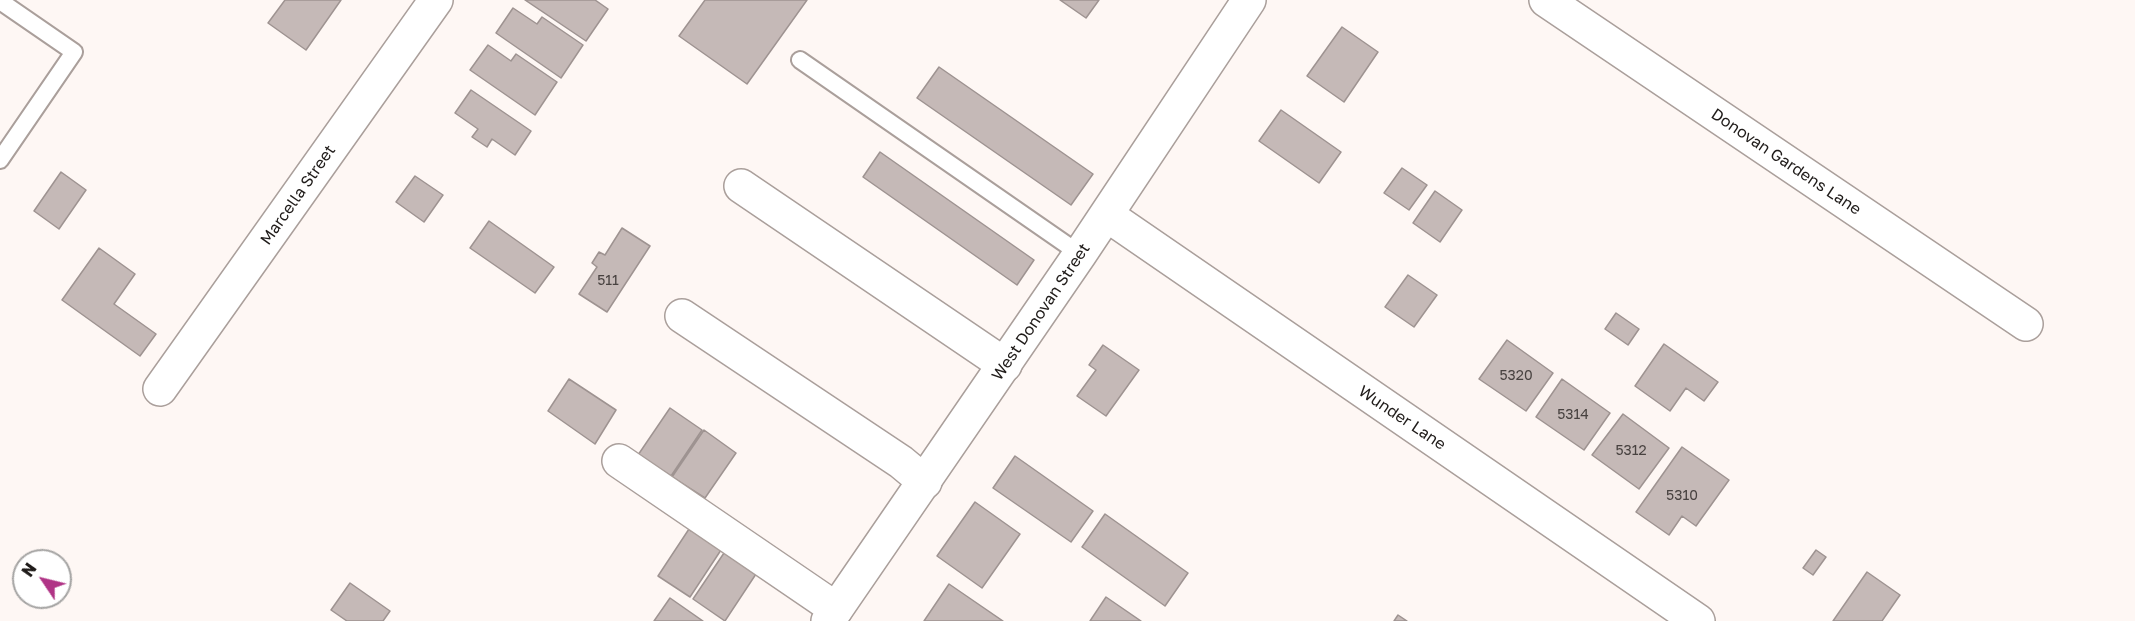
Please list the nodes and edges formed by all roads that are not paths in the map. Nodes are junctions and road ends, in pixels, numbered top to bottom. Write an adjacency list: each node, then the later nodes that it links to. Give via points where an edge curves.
1 (436, 0): 13 (street, Marcella Street)
2 (1249, 0): 8 (street, West Donovan Street)
3 (1546, 0): 11 (street, Donovan Gardens Lane)
4 (0, 1): 6 (lane, via 74,52)
5 (800, 60): 9 (lane)
6 (0, 160)
7 (741, 186): 12 (street)
8 (1107, 215): 9 (street, West Donovan Street); 17 (street, Wunder Lane)
9 (1080, 254): 12 (street, West Donovan Street)
10 (682, 316): 15 (street)
11 (2026, 324)
12 (1005, 365): 15 (street, West Donovan Street)
13 (160, 389)
14 (619, 461): 16 (street)
15 (925, 482): 16 (street, West Donovan Street)
16 (839, 617)
17 (1698, 621)

